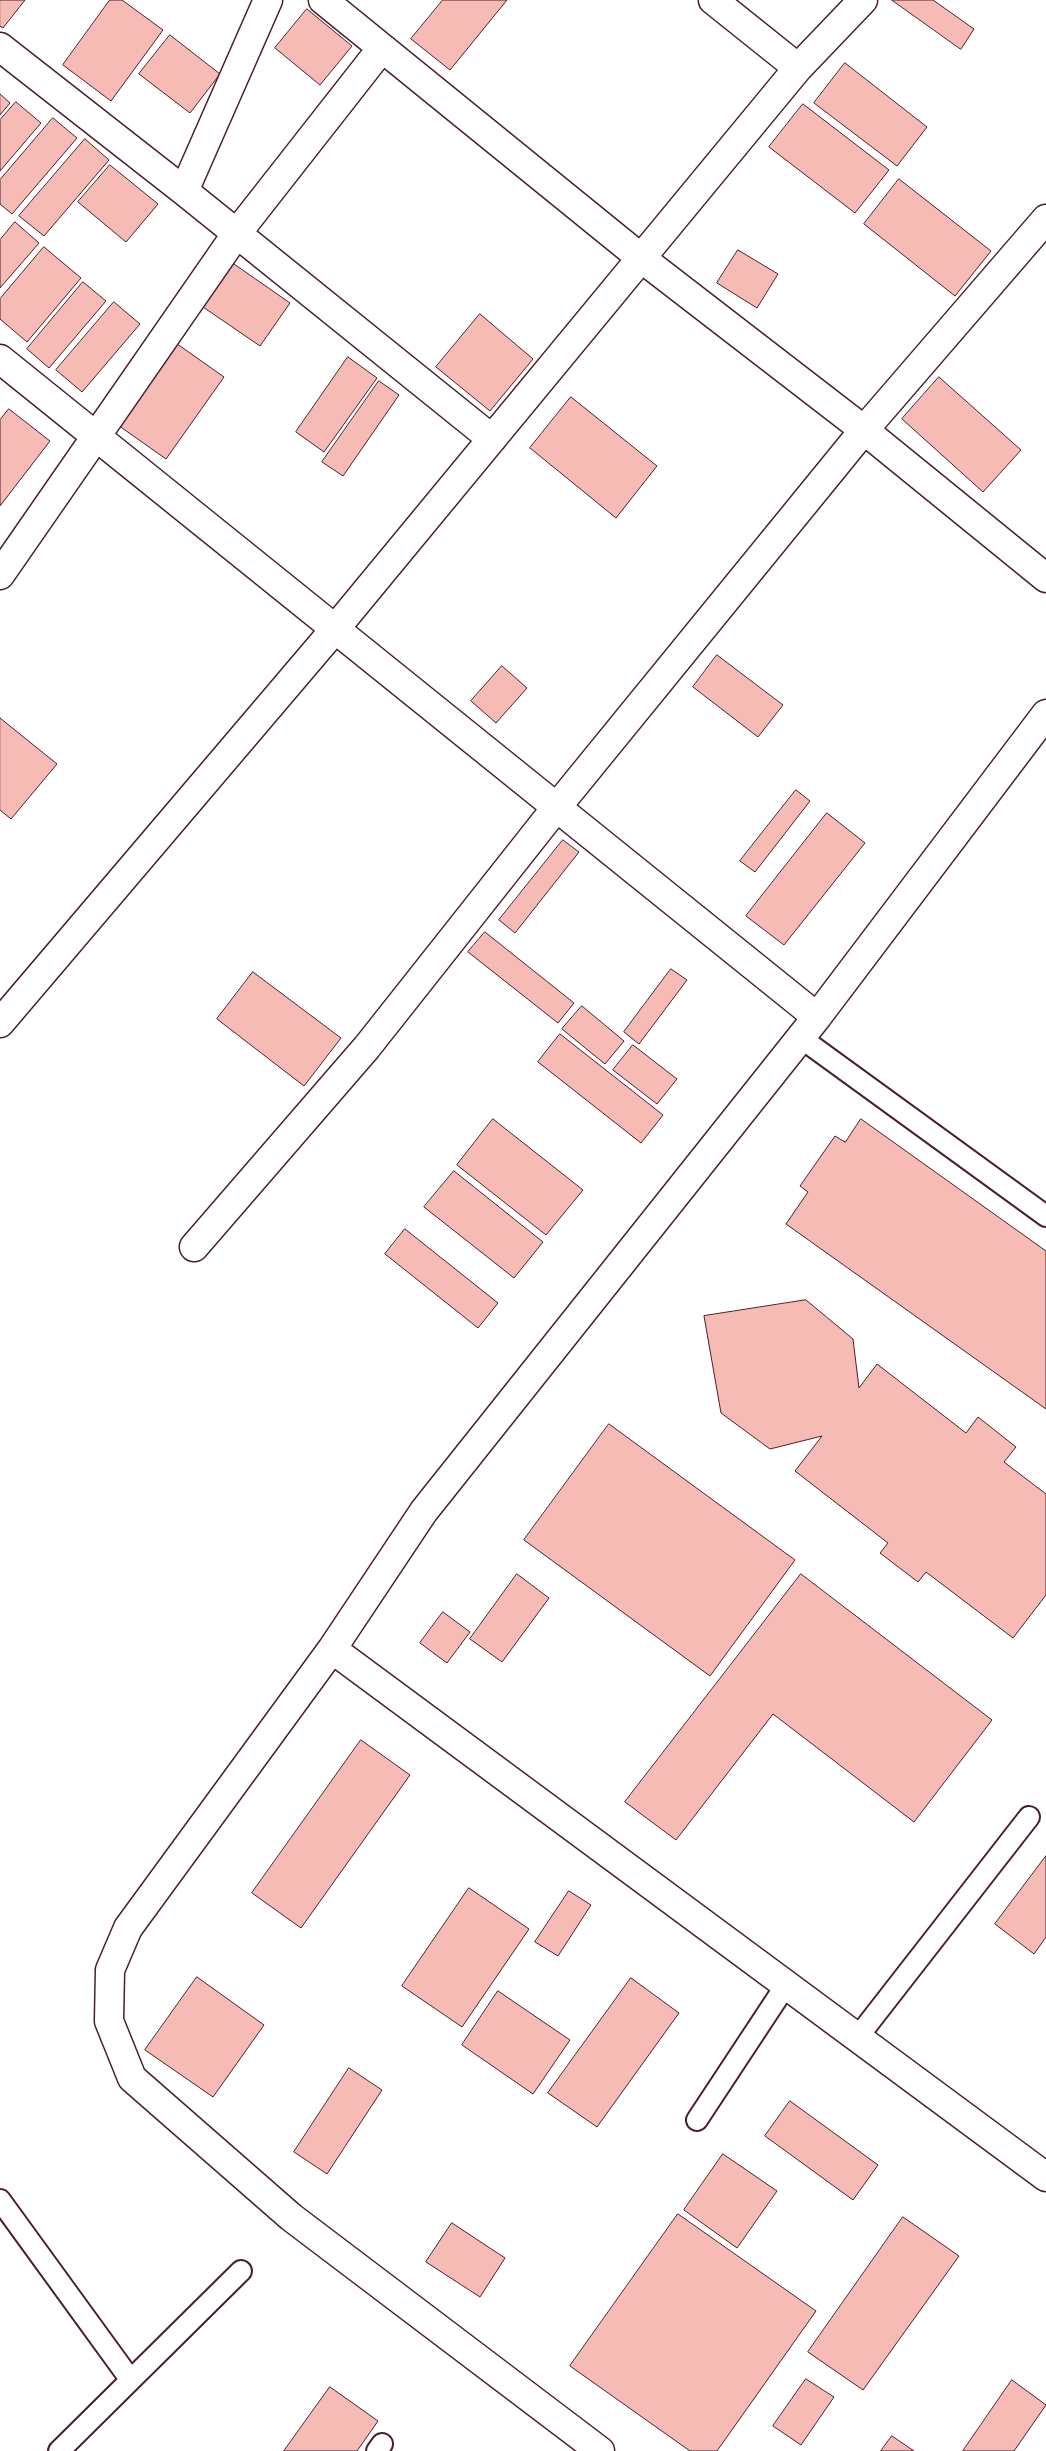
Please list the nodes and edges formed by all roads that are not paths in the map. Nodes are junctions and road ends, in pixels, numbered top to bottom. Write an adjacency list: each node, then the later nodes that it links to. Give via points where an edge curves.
1 (268, 0): 8 (street)
2 (323, 0): 6 (street)
3 (713, 0): 7 (street)
4 (864, 0): 7 (street)
5 (0, 47): 8 (street)
6 (382, 48): 10 (street); 11 (street)
7 (798, 68): 11 (street)
8 (184, 190): 10 (street)
9 (1046, 219): 13 (street)
10 (237, 234): 14 (street); 15 (street)
11 (641, 258): 13 (street); 15 (street)
12 (0, 359): 14 (street)
13 (864, 430): 17 (street); 20 (street)
14 (97, 436): 16 (street); 18 (street)
15 (492, 439): 18 (street)
16 (0, 574)
17 (1046, 578)
18 (335, 629): 20 (street); 21 (street)
19 (1046, 714): 22 (street)
20 (556, 808): 22 (street); 24 (street, via 366,1047)
21 (0, 1023)
22 (809, 1028): 23 (lane); 25 (street, via 424,1511)
23 (1046, 1216)
24 (194, 1247)
25 (332, 1649): 27 (street); 35 (street, via 128,1928 110,1970 109,2021 132,2078 211,2148 291,2217)
26 (1029, 1817): 28 (lane)
27 (786, 1985): 28 (street); 29 (lane)
28 (857, 2038): 30 (street)
29 (697, 2120)
30 (1046, 2177)
31 (0, 2200): 33 (lane)
32 (241, 2271): 33 (lane)
33 (130, 2379): 34 (lane)
34 (59, 2451)
35 (600, 2451)

